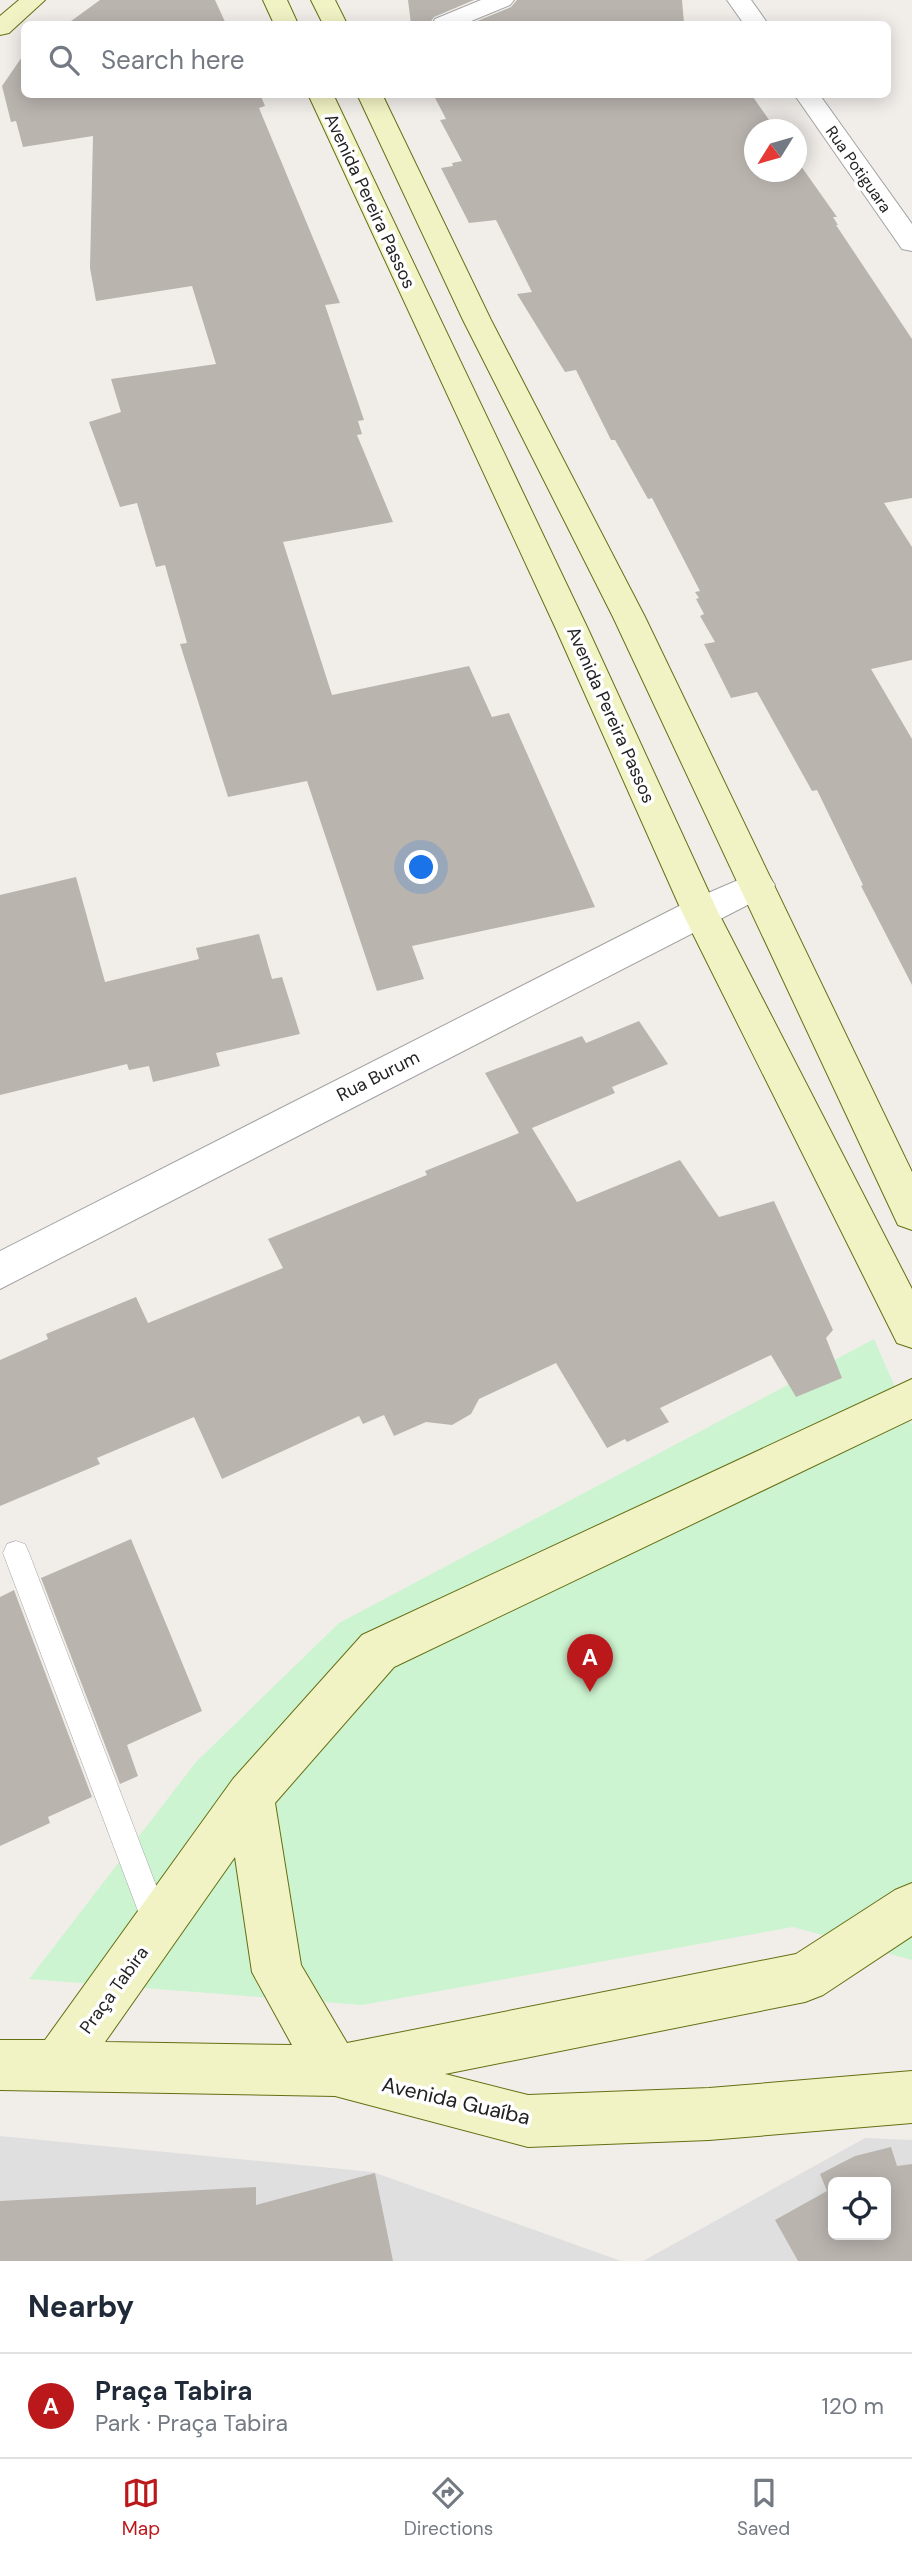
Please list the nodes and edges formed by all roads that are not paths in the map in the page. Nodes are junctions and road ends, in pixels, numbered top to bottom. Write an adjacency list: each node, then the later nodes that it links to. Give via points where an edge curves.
1 (33, 0): 10 (main road)
2 (275, 0): 6 (main road)
3 (323, 0): 7 (main road)
4 (502, 0): 8 (street)
5 (739, 0): 9 (street)
6 (285, 21)
7 (334, 21)
8 (451, 21)
9 (754, 21)
10 (0, 28)
11 (322, 98): 16 (main road, Avenida Pereira Passos)
12 (371, 98): 15 (main road)
13 (809, 98): 14 (street, Rua Potiguara)
14 (912, 243)
15 (477, 320): 16 (main road); 17 (main road)
16 (429, 327): 18 (main road, Avenida Pereira Passos)
17 (629, 617): 18 (main road); 19 (main road)
18 (572, 629): 20 (main road, Avenida Pereira Passos)
19 (757, 885): 20 (street, Rua Burum); 21 (main road)
20 (700, 912): 22 (street, Rua Burum); 23 (main road, Avenida Pereira Passos)
21 (912, 1213)
22 (0, 1271)
23 (912, 1330)
24 (912, 1398): 26 (main road, Praça Tabira, via 379,1651)
25 (16, 1553): 28 (lane)
26 (250, 1796): 28 (main road, Praça Tabira); 31 (main road, via 277,1972)
27 (912, 1907): 31 (main road, via 805,1978)
28 (158, 1927): 30 (main road, Praça Tabira)
29 (0, 2065): 30 (main road, Avenida Guaíba)
30 (56, 2068): 31 (main road, Avenida Guaíba)
31 (335, 2071): 32 (main road, Avenida Guaíba, via 528,2121 709,2114)
32 (912, 2097)

